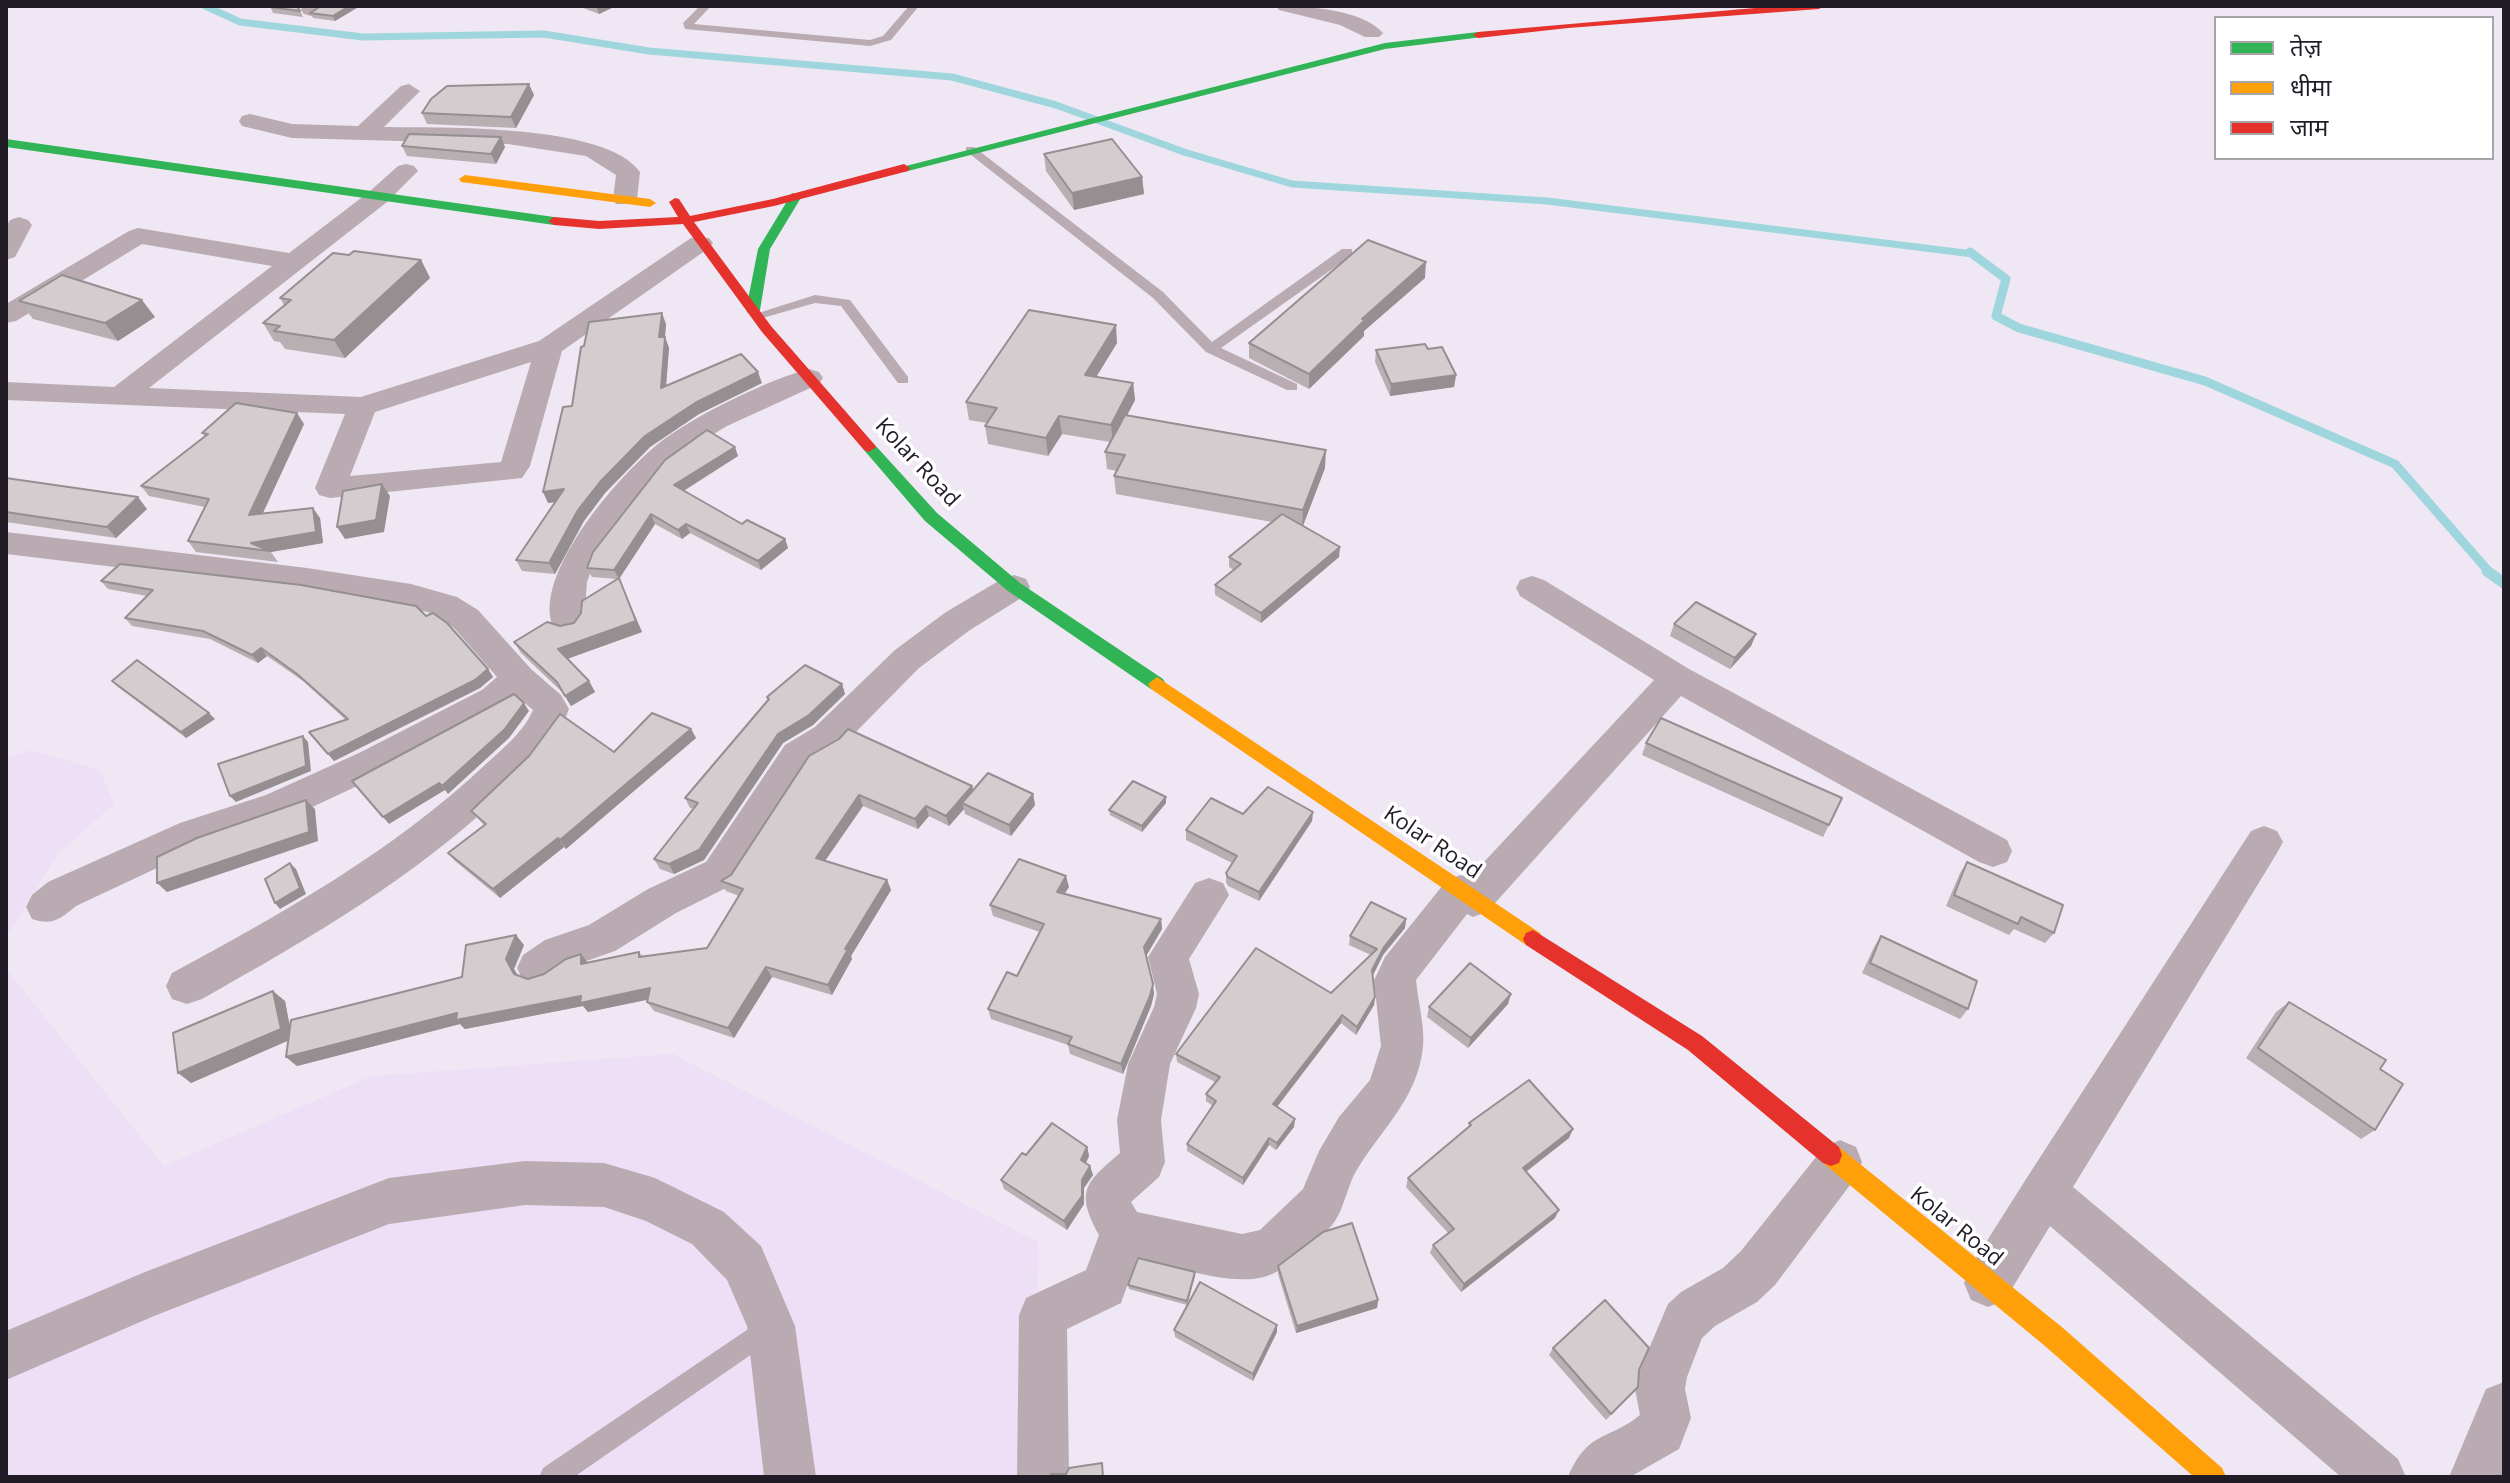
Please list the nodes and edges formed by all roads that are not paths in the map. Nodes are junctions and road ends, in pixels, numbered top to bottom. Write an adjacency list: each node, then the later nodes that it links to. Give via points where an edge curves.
1 (706, 6): 2 (lane, via 689,27 870,43 887,38)
2 (914, 6)
3 (1286, 6): 8 (street)
4 (1600, 6): 6 (main road)
5 (1819, 6): 7 (main road)
6 (1567, 7): 7 (main road); 8 (main road)
7 (1583, 24): 13 (main road, via 1385,46 1053,128)
8 (1372, 33): 9 (main road)
9 (1326, 42)
10 (409, 91): 12 (street)
11 (250, 121): 12 (street, via 292,131)
12 (363, 134): 21 (street, via 508,137 593,150 628,172)
13 (971, 137): 19 (main road); 32 (lane, via 1158,295)
14 (935, 141): 22 (main road, via 779,184)
15 (6, 143): 20 (main road)
16 (376, 167): 17 (main road)
17 (414, 172): 20 (street)
18 (453, 177): 21 (main road)
19 (796, 196): 24 (main road); 29 (main road, via 764,249)
20 (378, 197): 24 (main road, via 579,225); 27 (street)
21 (625, 199): 22 (main road)
22 (675, 202): 24 (main road, Kolar Road)
23 (19, 225): 25 (street)
24 (693, 233): 29 (main road, Kolar Road); 31 (street)
25 (6, 252)
26 (1347, 252): 32 (lane)
27 (293, 262): 28 (street, via 138,236); 37 (street)
28 (19, 293): 30 (street)
29 (756, 313): 33 (main road, Kolar Road); 34 (lane, via 815,299 845,303)
30 (6, 315)
31 (549, 347): 38 (street); 38 (street, via 511,471 330,488)
32 (1211, 349): 35 (lane)
33 (809, 378): 40 (main road, Kolar Road, via 931,517); 42 (street, via 717,422 651,465 578,559 566,593)
34 (903, 380)
35 (1292, 387)
36 (6, 391): 37 (street)
37 (119, 397): 38 (street)
38 (363, 406)
39 (6, 543): 43 (street, via 411,596 445,605 466,619)
40 (1014, 587): 48 (main road, Kolar Road); 50 (street, via 907,659 828,737 798,755 720,873 601,939 559,952)
41 (1532, 588): 44 (street)
42 (567, 622)
43 (519, 678): 49 (street, via 494,699 372,763 278,806 193,834); 51 (street, via 549,704 549,717 476,799 305,920)
44 (1677, 678): 46 (street); 48 (street)
45 (2264, 842): 53 (street)
46 (1993, 851)
47 (1209, 895): 54 (street, via 1168,957 1178,994 1149,1064 1139,1120 1143,1162 1107,1193 1107,1204)
48 (1467, 896): 52 (main road, Kolar Road, via 1695,1043); 54 (street, via 1399,970 1395,980 1402,1046 1389,1091 1348,1143 1319,1205 1265,1253 1242,1257)
49 (46, 907)
50 (537, 968)
51 (187, 986)
52 (1840, 1162): 55 (main road, Kolar Road); 62 (street, via 1758,1268 1685,1321 1662,1377 1666,1418 1661,1431 1618,1453)
53 (2044, 1192): 55 (street); 64 (street)
54 (1123, 1232): 61 (street, via 1104,1286 1047,1311 1041,1322)
55 (1988, 1283): 63 (main road, Kolar Road)
56 (771, 1326): 57 (street, via 744,1263 708,1228 655,1201 604,1185 525,1183 389,1201); 59 (lane); 60 (street)
57 (6, 1356)
58 (2504, 1407): 65 (street)
59 (552, 1477)
60 (790, 1477)
61 (1043, 1477)
62 (1594, 1477)
63 (2213, 1477)
64 (2380, 1477)
65 (2475, 1477)

